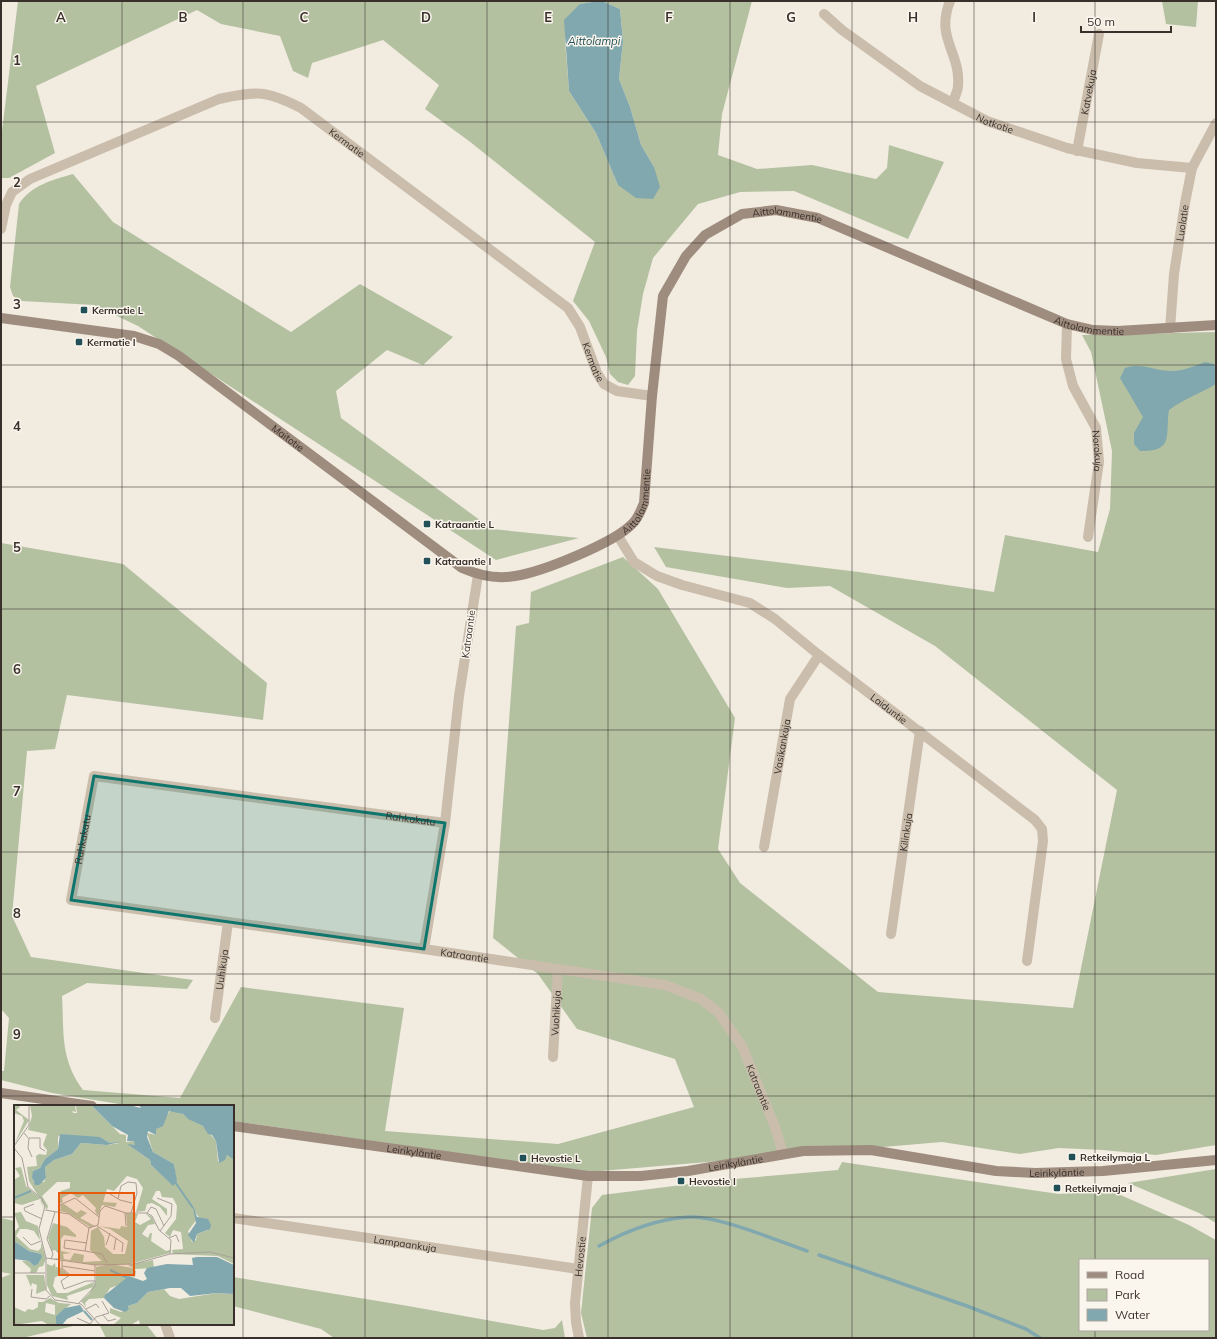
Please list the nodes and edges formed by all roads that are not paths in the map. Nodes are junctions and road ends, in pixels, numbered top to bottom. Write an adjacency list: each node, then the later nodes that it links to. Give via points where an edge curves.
1 (950, 1): 4 (street, via 945,13 944,30 958,69 958,86)
2 (824, 14): 4 (street, Notkotie, via 920,86)
3 (1099, 34): 6 (street, Katvekuja)
4 (953, 103): 6 (street, Notkotie, via 987,121)
5 (1216, 123): 7 (street, Luolatie)
6 (1077, 151): 7 (street, Notkotie, via 1137,163)
7 (1192, 168): 12 (street, Luolatie, via 1175,266)
8 (1, 229): 13 (street, Kermatie, via 6,205 12,192 30,179 219,98 251,92 278,96 301,108 568,308 580,327 597,373 604,384 617,391)
9 (1, 318): 17 (street, Maitotie, via 134,336 159,344 179,356 462,568)
10 (1067, 324): 12 (street, Aittolammentie, via 1093,330); 13 (street, Aittolammentie, via 818,218 776,210 742,214 705,235 686,256 663,296); 15 (street, Norokuja, via 1066,359 1073,386 1096,428 1097,435 1099,462)
11 (1216, 325): 12 (street, Aittolammentie)
12 (1170, 329)
13 (652, 396): 14 (street, Aittolammentie, via 644,503 632,524)
14 (618, 536): 16 (street, Aittolammentie); 18 (street, Laiduntie, via 634,562 657,576 750,603 775,619)
15 (1088, 537)
16 (561, 561): 17 (street, Maitotie, via 515,576)
17 (478, 575): 20 (street, Katraantie, via 459,696)
18 (819, 655): 19 (street, Laiduntie); 21 (street, Vasikankuja, via 790,699)
19 (920, 731): 23 (street, Kilinkuja); 25 (street, Laiduntie, via 1035,820 1042,830 1043,841)
20 (445, 824): 22 (street, Rahkakatu, via 94,776 71,900); 24 (street, Katraantie)
21 (764, 846)
22 (228, 922): 24 (street, Rahkakatu); 27 (street, Uuhikuja)
23 (891, 934)
24 (424, 949): 26 (street, Katraantie)
25 (1027, 962)
26 (558, 969): 28 (street, Vuohikuja); 33 (street, Katraantie, via 665,985 701,999 718,1012 742,1046 775,1127)
27 (215, 1018)
28 (553, 1057)
29 (1, 1093): 30 (street)
30 (47, 1103): 31 (street)
31 (77, 1105)
32 (234, 1126): 35 (street, Leirikyläntie)
33 (783, 1154): 34 (street, Leirikyläntie, via 803,1151 871,1150 996,1171 1035,1173 1103,1171); 35 (street, Leirikyläntie, via 688,1171 641,1176)
34 (1216, 1160)
35 (588, 1176): 37 (street, Hevostie)
36 (234, 1218): 37 (street, Lampaankuja)
37 (578, 1269): 40 (street, Hevostie, via 575,1309)
38 (165, 1325): 39 (street)
39 (170, 1338)
40 (579, 1338)

